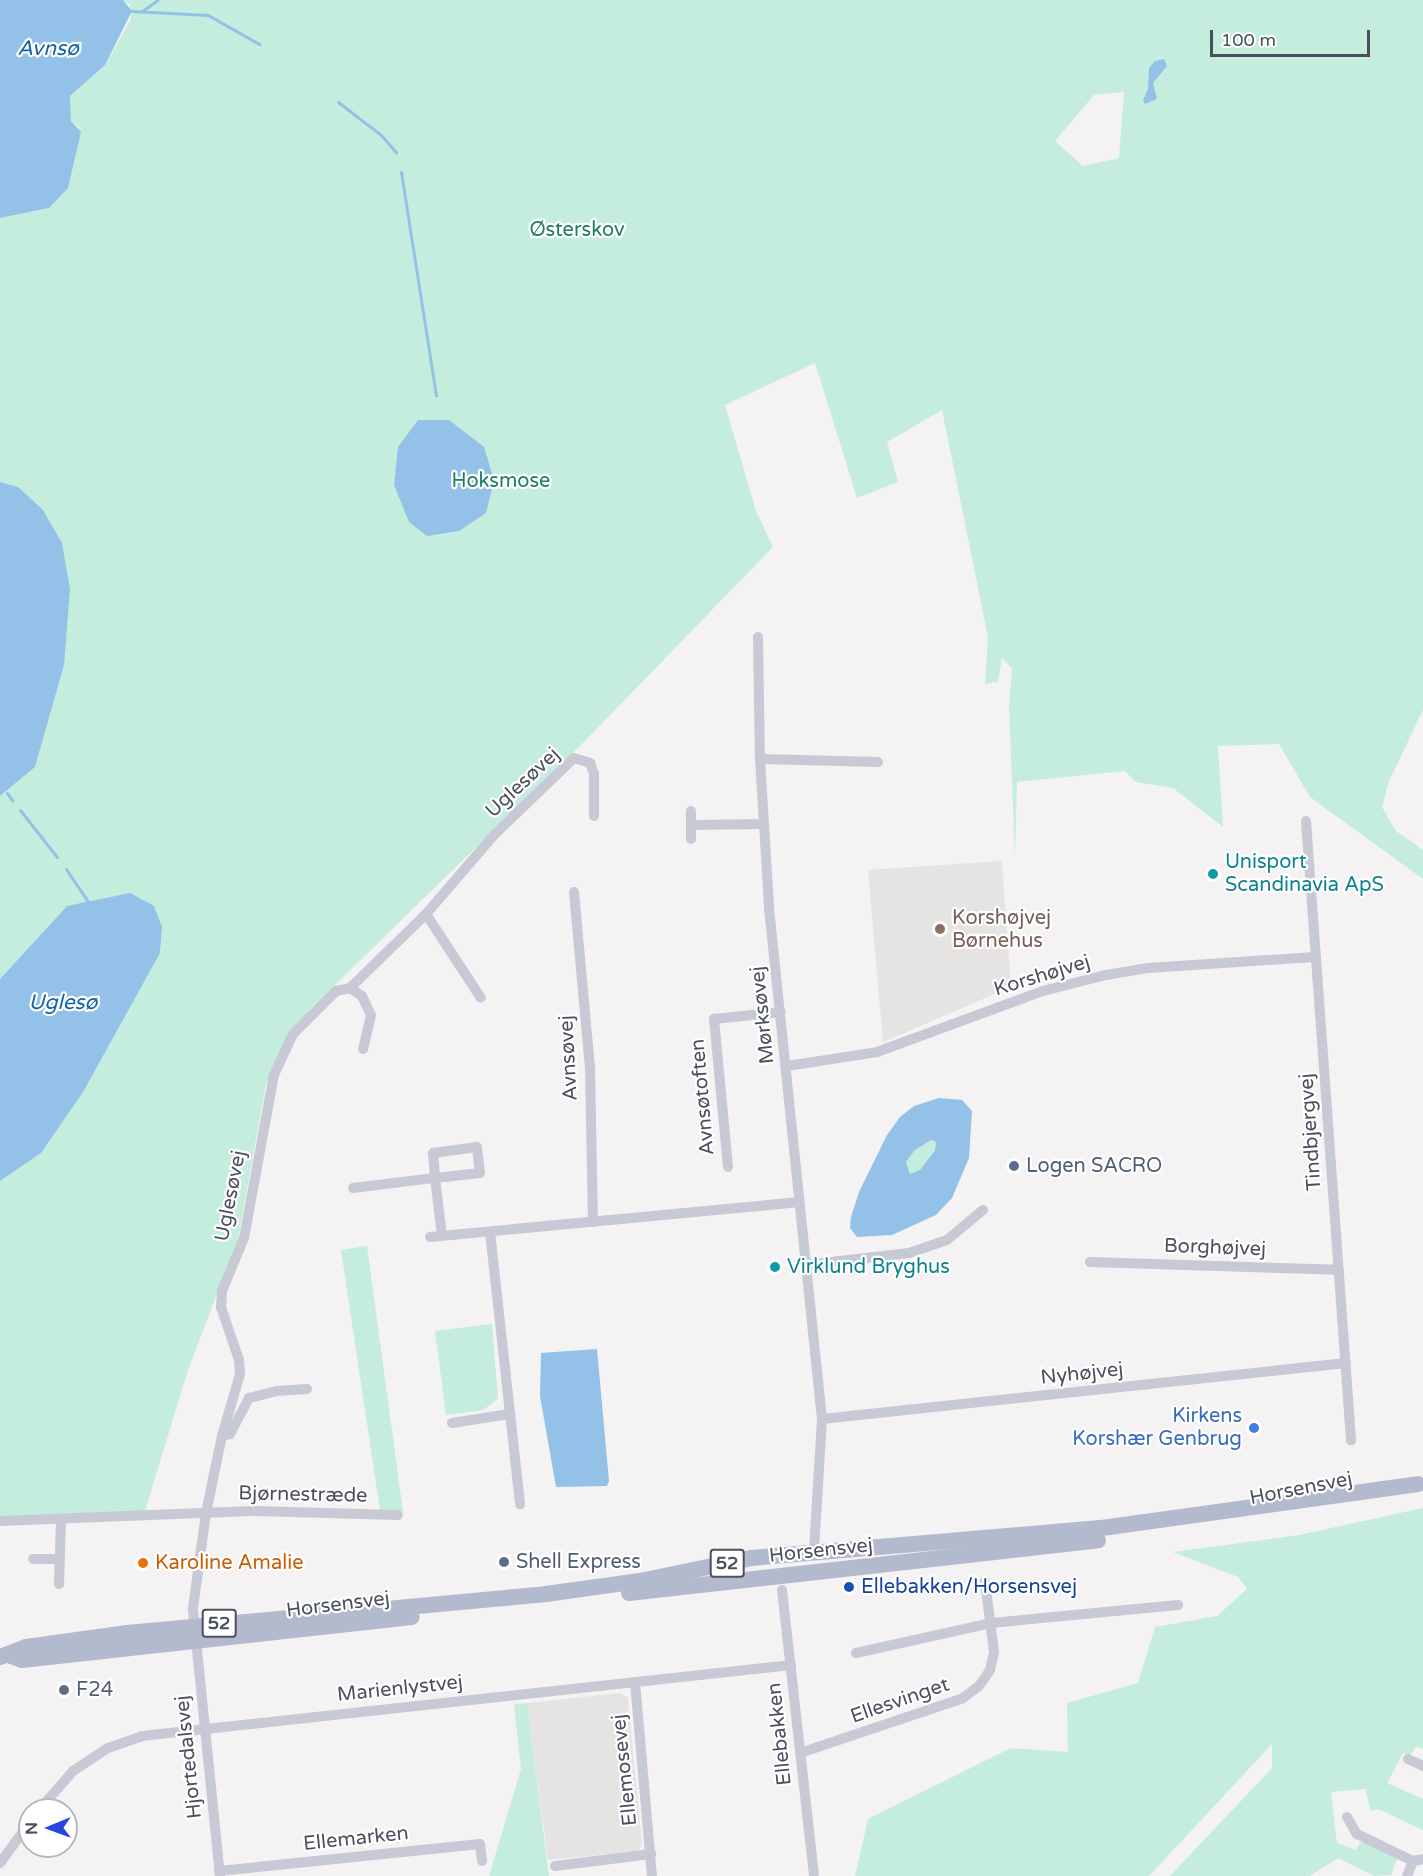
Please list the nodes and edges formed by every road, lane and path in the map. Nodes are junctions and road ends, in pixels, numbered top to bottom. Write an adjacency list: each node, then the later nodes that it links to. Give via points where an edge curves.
1 (758, 637): 2 (street, Mørksøvej)
2 (760, 759): 3 (street); 8 (street, Mørksøvej)
3 (878, 762)
4 (691, 811): 7 (street)
5 (594, 816): 11 (street, Uglesøvej, via 594,774 590,763 574,758 494,835)
6 (1306, 821): 12 (street, Tindbjergvej)
7 (691, 825): 8 (street); 9 (street)
8 (763, 825): 15 (street, Mørksøvej)
9 (691, 839)
10 (574, 892): 23 (street, Avnsøvej, via 590,1067)
11 (426, 914): 13 (street, Uglesøvej); 14 (street)
12 (1316, 957): 17 (street, Korshøjvej, via 1148,968 1106,975 1043,991 877,1052); 29 (street, Tindbjergvej)
13 (350, 988): 16 (street, via 362,996 371,1015); 35 (street, Uglesøvej, via 336,991 294,1034 274,1075 244,1238 222,1291 221,1307 240,1360 240,1374)
14 (481, 998)
15 (781, 1012): 17 (street, Mørksøvej); 18 (street, Avnsøtoften, via 714,1018)
16 (363, 1049)
17 (787, 1066): 21 (street, Mørksøvej)
18 (728, 1167)
19 (435, 1178): 19 (street, via 480,1173 477,1148 433,1152); 20 (street); 25 (street)
20 (353, 1188)
21 (799, 1202): 23 (street); 28 (street, Mørksøvej)
22 (983, 1210): 28 (street, via 947,1240 909,1252)
23 (593, 1222): 24 (street)
24 (490, 1232): 25 (street); 32 (street)
25 (442, 1236): 26 (street)
26 (430, 1237)
27 (1090, 1262): 29 (street, Borghøjvej)
28 (805, 1265): 33 (street, Mørksøvej)
29 (1339, 1270): 30 (street, Tindbjergvej)
30 (1346, 1363): 33 (street, Nyhøjvej); 36 (street, Tindbjergvej)
31 (307, 1389): 35 (street, Uglesøvej, via 277,1390 249,1398 230,1434)
32 (509, 1414): 34 (street); 38 (street)
33 (822, 1419): 43 (street, Mørksøvej)
34 (452, 1424)
35 (222, 1436): 39 (street, Uglesøvej)
36 (1351, 1440)
37 (1421, 1483): 43 (main road, Horsensvej / 52, via 1120,1526); 46 (main road, Horsensvej / 52, via 1334,1507 1207,1527)
38 (520, 1503)
39 (206, 1513): 40 (street, Bjørnestræde); 41 (street); 53 (street, Uglesøvej, via 195,1580)
40 (398, 1515)
41 (61, 1520): 42 (street); 45 (street)
42 (0, 1521)
43 (814, 1551): 46 (main road, 52, via 821,1557 838,1560); 48 (main road, 52, via 777,1568); 53 (main road, Horsensvej / 52, via 751,1558 640,1581 546,1594)
44 (33, 1559): 45 (street)
45 (60, 1559): 49 (street)
46 (899, 1563): 48 (main road, Horsensvej / 52)
47 (985, 1582): 52 (street, Ellesvinget)
48 (718, 1583): 50 (main road, 52, via 767,1585); 53 (main road, Horsensvej / 52)
49 (59, 1584)
50 (782, 1590): 56 (street, Ellebakken)
51 (1178, 1605): 52 (street)
52 (991, 1623): 54 (street); 59 (street, Ellesvinget, via 994,1652 990,1670 979,1686 963,1698)
53 (194, 1634): 55 (main road, Horsensvej / 52, via 22,1660); 58 (street, Hjortedalsvej)
54 (856, 1653)
55 (6, 1657)
56 (791, 1665): 57 (street, Marienlystvej); 59 (street, Ellebakken)
57 (635, 1682): 58 (street, Marienlystvej); 65 (street, Ellemosevej)
58 (205, 1728): 62 (street, Marienlystvej, via 142,1736 108,1748 73,1771); 70 (street, Hjortedalsvej)
59 (800, 1753): 71 (street, Ellebakken)
60 (1408, 1759): 61 (street)
61 (1423, 1766)
62 (49, 1798)
63 (1347, 1817): 66 (street, via 1357,1834)
64 (18, 1838): 68 (street)
65 (651, 1854): 69 (street); 72 (street, Ellemosevej)
66 (1418, 1860): 73 (street)
67 (482, 1861): 70 (street, Ellemarken, via 480,1844)
68 (0, 1863)
69 (555, 1866)
70 (219, 1874)
71 (814, 1874)
72 (652, 1876)
73 (1407, 1876)

